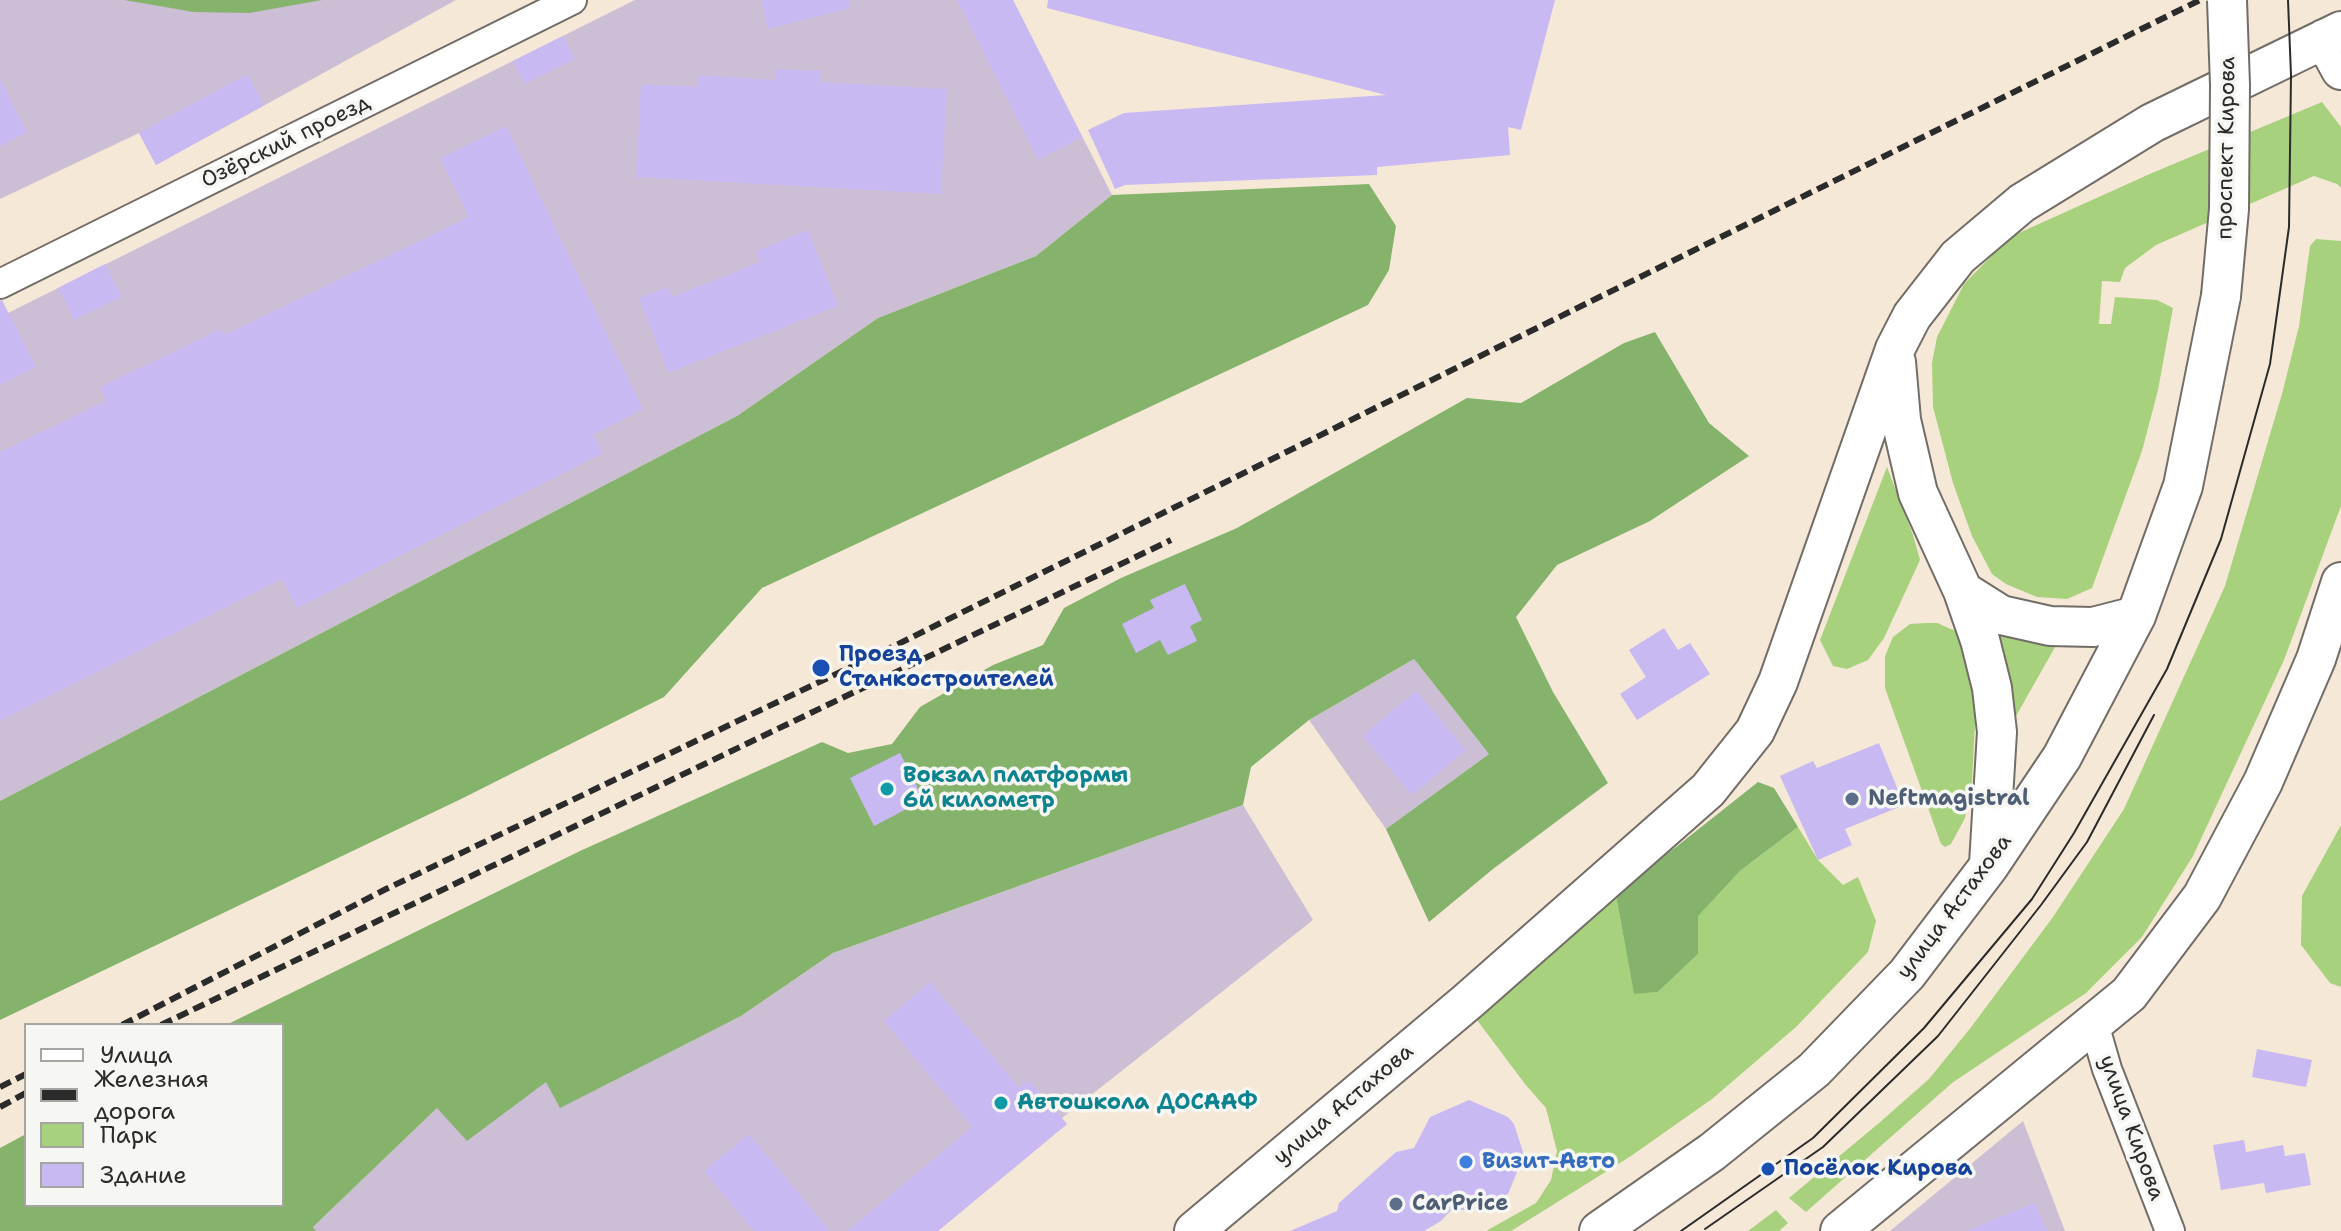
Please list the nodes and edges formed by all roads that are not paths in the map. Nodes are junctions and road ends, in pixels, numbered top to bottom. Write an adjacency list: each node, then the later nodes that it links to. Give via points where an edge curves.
1 (572, 0): 4 (street, Озёрский проезд)
2 (2227, 0): 5 (main road, проспект Кирова, bridge, via 2229,209)
3 (2335, 47): 6 (main road, via 2152,123 2022,203 1958,257 1912,316)
4 (0, 284)
5 (2221, 296): 9 (main road, улица Астахова, via 2183,486)
6 (1895, 349): 8 (main road, via 1901,420 1918,493); 12 (main road, улица Астахова, via 1778,682 1755,731 1708,790)
7 (2341, 582): 11 (main road, via 2316,659 2263,782 2202,897 2129,994)
8 (1963, 591): 9 (main road, via 2001,615 2050,626 2093,627); 10 (main road, via 1992,688 1997,732)
9 (2136, 616): 10 (main road, улица Астахова, via 2062,757)
10 (1989, 866): 13 (main road, улица Астахова, via 1907,974 1814,1070 1712,1152)
11 (2094, 1024): 14 (main road); 15 (street, улица Кирова)
12 (1194, 1231)
13 (1599, 1231)
14 (1840, 1231)
15 (2170, 1231)

